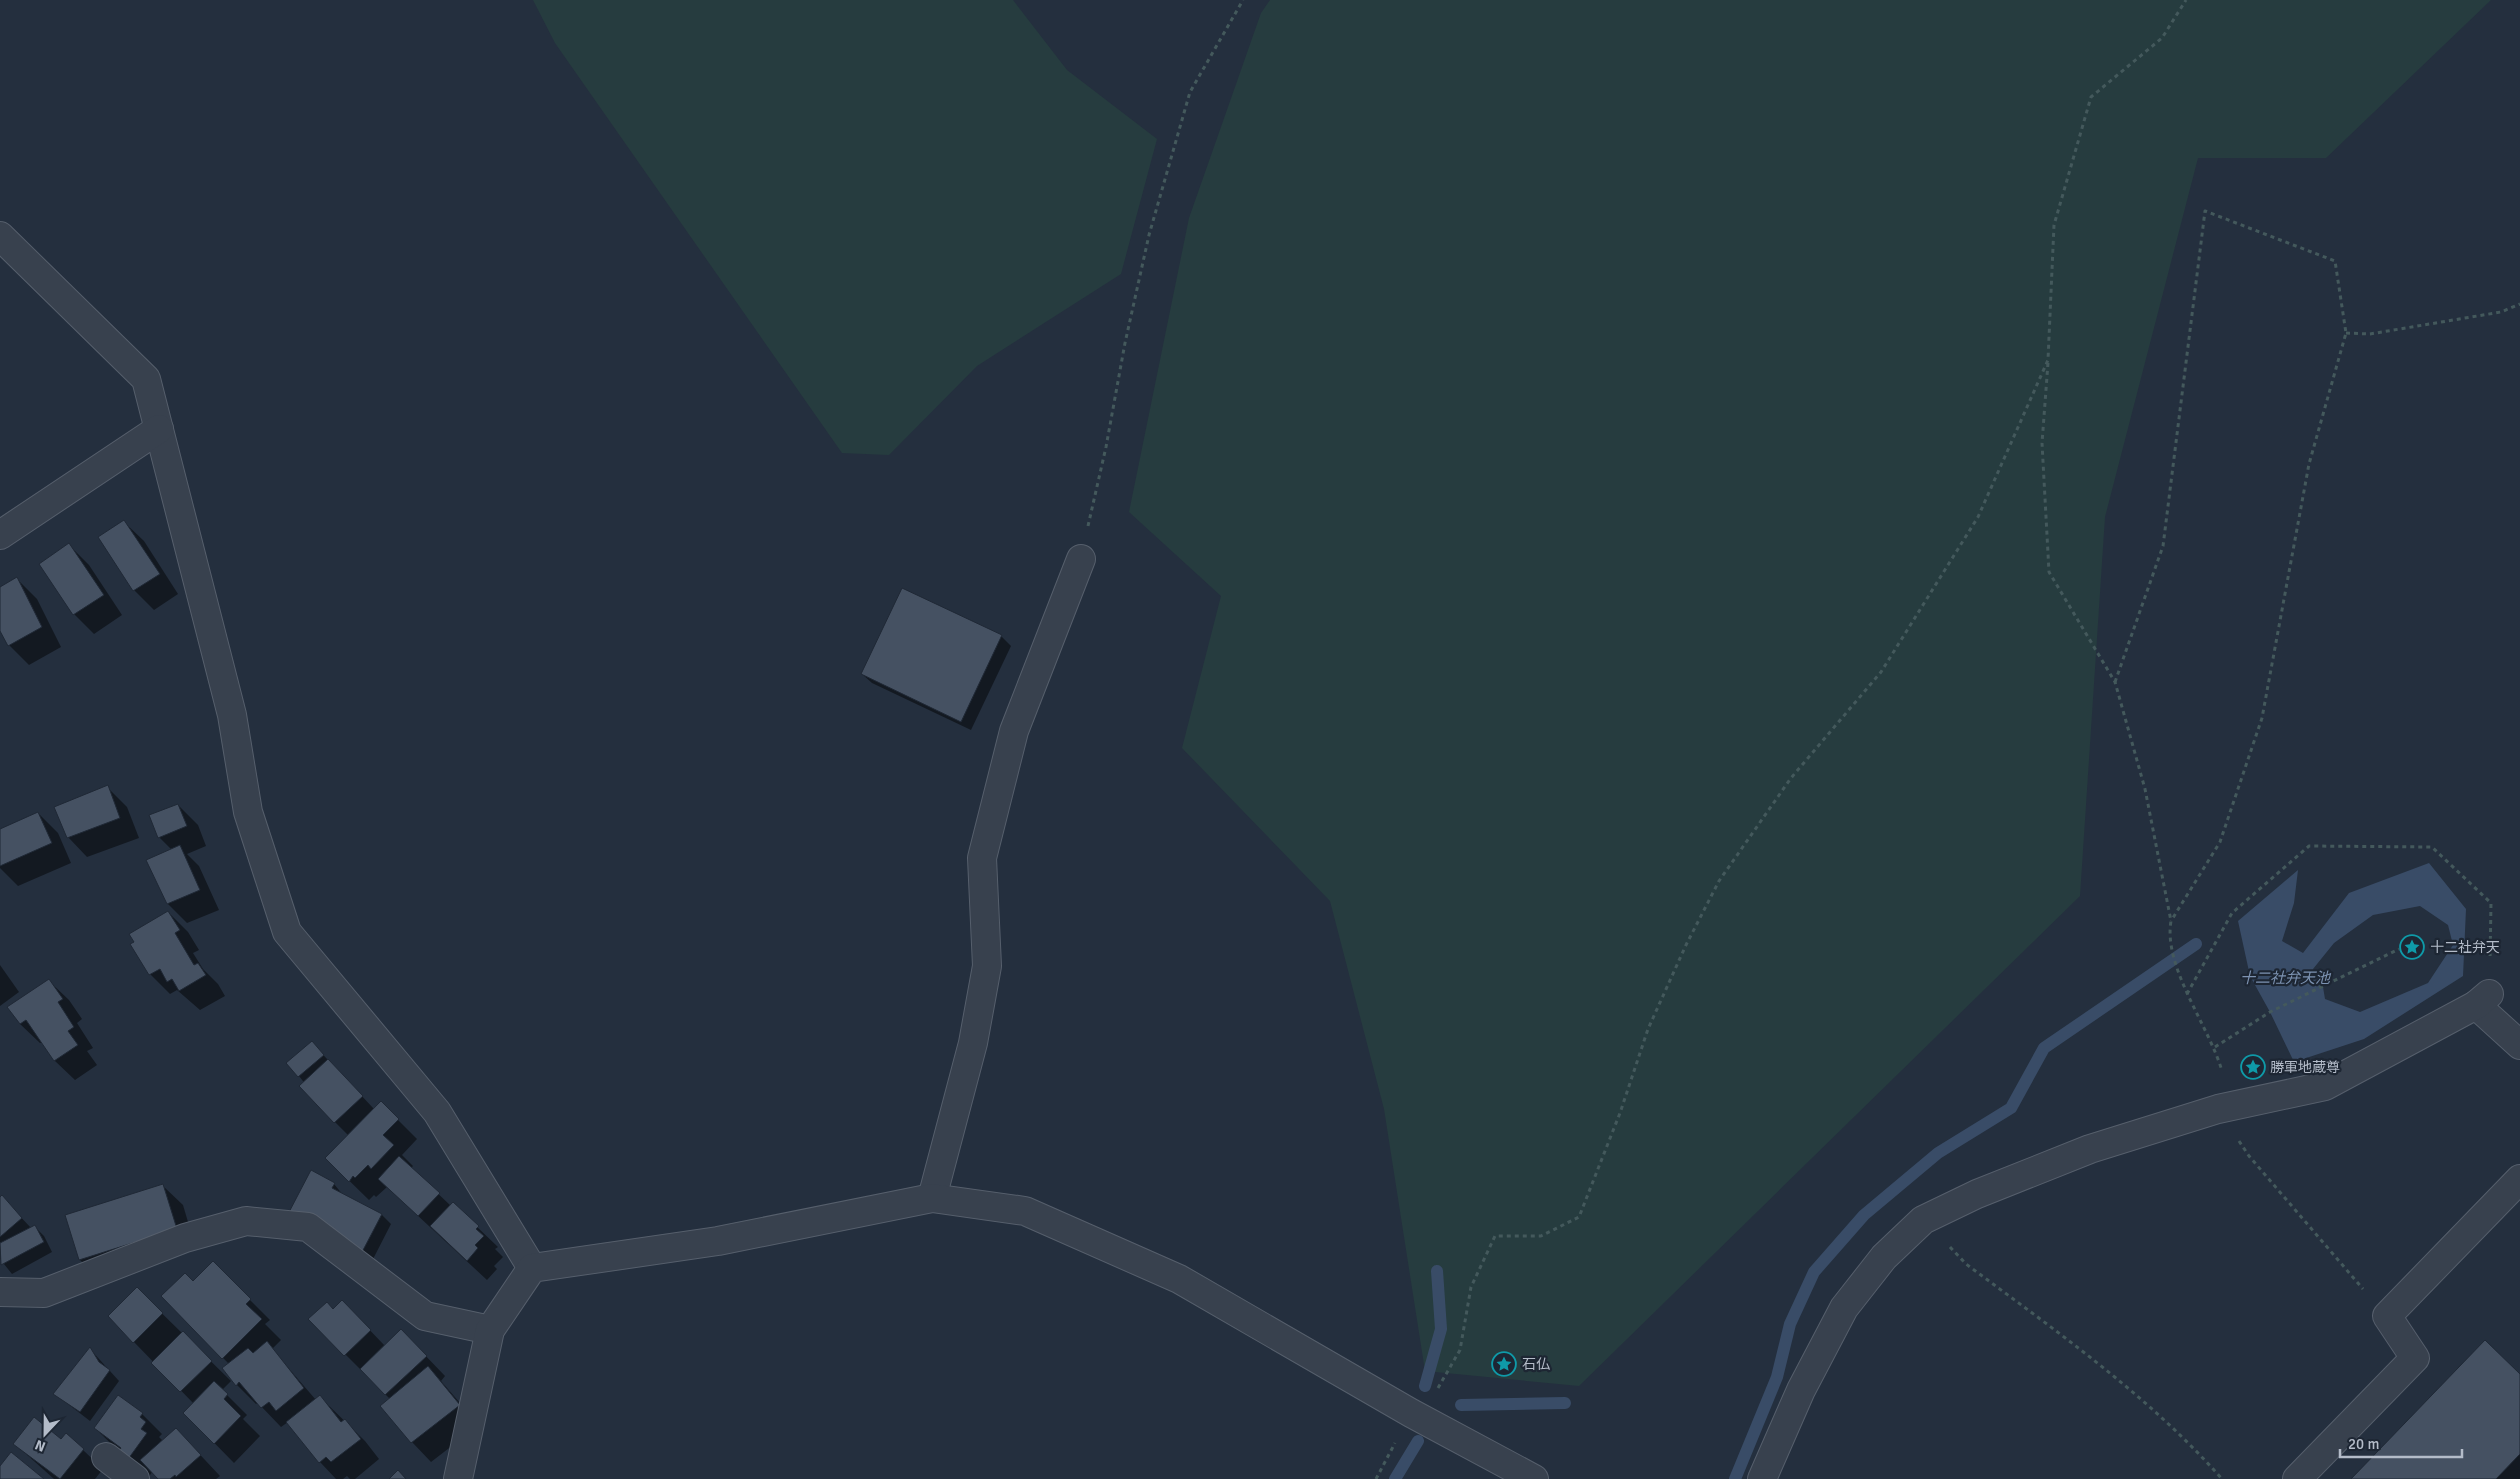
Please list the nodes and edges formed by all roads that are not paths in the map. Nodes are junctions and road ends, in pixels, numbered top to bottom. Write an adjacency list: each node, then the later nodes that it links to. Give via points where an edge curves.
1 (0, 236): 2 (street, via 146,379)
2 (159, 429): 3 (street); 8 (street, via 232,715 248,812 287,932 437,1112)
3 (0, 535)
4 (1081, 559): 7 (street, via 1014,731 982,858 987,966 973,1043)
5 (2520, 1045): 15 (street, via 2482,1000 2325,1086 2232,1105 2090,1149 1977,1194 1923,1220 1884,1257 1844,1308 1801,1390)
6 (2520, 1179): 16 (street, via 2387,1316 2415,1358)
7 (932, 1198): 8 (street, via 718,1241); 14 (street, via 1025,1211 1179,1279 1411,1413)
8 (532, 1268): 10 (street)
9 (0, 1292): 10 (street, via 44,1293 185,1238 246,1221 308,1227 425,1316)
10 (490, 1330): 13 (street)
11 (106, 1457): 12 (street)
12 (135, 1479)
13 (458, 1479)
14 (1534, 1479)
15 (1762, 1479)
16 (2297, 1479)

